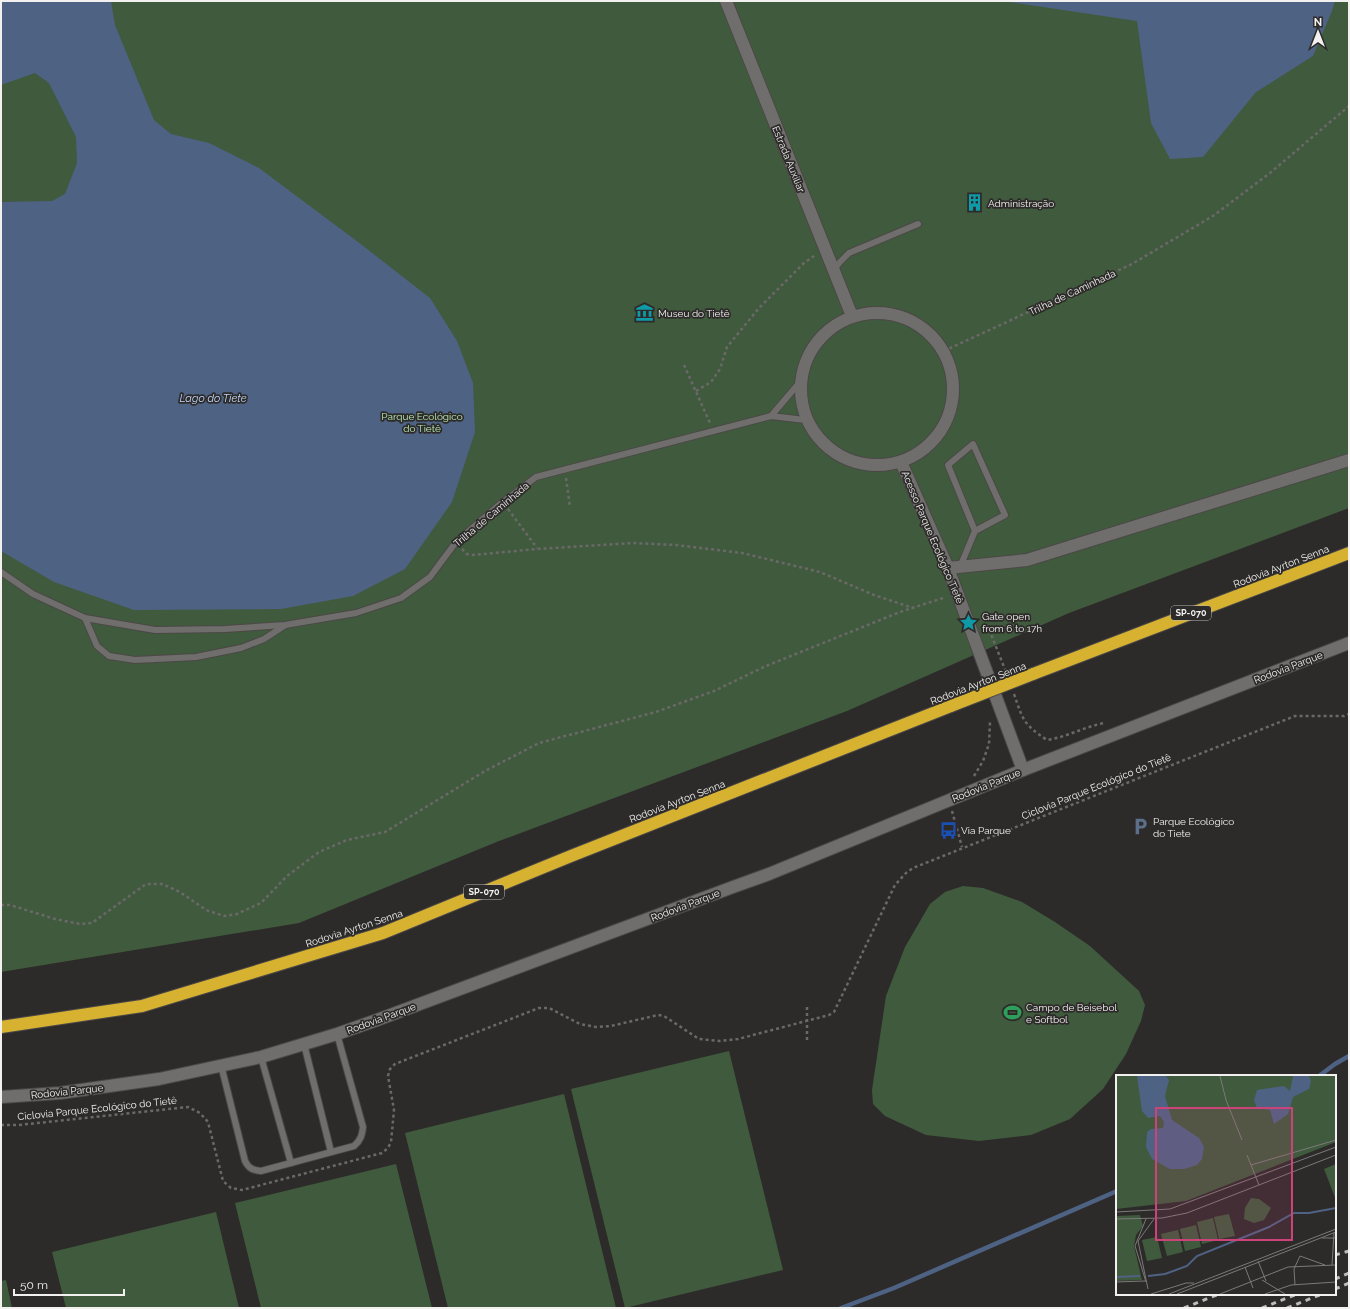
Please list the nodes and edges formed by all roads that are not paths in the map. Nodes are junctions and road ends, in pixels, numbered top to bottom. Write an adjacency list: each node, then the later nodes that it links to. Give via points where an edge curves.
1 (726, 1): 3 (street, Estrada Auxiliar)
2 (918, 224): 3 (lane, via 849,253)
3 (833, 271): 4 (street, Estrada Auxiliar)
4 (852, 316): 5 (street, via 831,327 815,343 804,364); 9 (street, via 887,313 920,325 944,351 953,377 953,404 943,429 925,449)
5 (800, 382): 6 (lane); 7 (street)
6 (771, 416): 7 (lane, Trilha de Caminhada); 15 (lane, Trilha de Caminhada, via 536,477 502,502 455,543 430,577 401,598 356,613)
7 (805, 420): 9 (street, via 830,450 852,461 876,466)
8 (1349, 460): 12 (street, via 1027,560)
9 (901, 462): 12 (street, Acesso Parque Ecológico Tietê)
10 (975, 531): 10 (lane, via 948,465 973,444 1005,515); 12 (lane)
11 (1349, 553): 18 (highway, Rodovia Ayrton Senna / SP-070, bridge, via 952,706 383,933 142,1006)
12 (954, 568): 17 (street, Acesso Parque Ecológico Tietê, via 958,594)
13 (1, 572): 14 (lane, Trilha de Caminhada, via 33,594)
14 (85, 618): 15 (lane, Trilha de Caminhada, via 155,630); 15 (lane, via 97,646 109,656 135,660 196,657 242,648 264,639)
15 (285, 625)
16 (1349, 643): 17 (street, Rodovia Parque)
17 (1023, 770): 19 (street, Rodovia Parque, via 769,874)
18 (1, 1027)
19 (337, 1034): 20 (street, Rodovia Parque); 24 (lane, via 363,1126 359,1141 354,1146)
20 (304, 1044): 21 (street, Rodovia Parque); 24 (lane)
21 (261, 1057): 22 (street, Rodovia Parque); 25 (lane)
22 (221, 1065): 23 (street, Rodovia Parque, via 159,1079 60,1093); 25 (lane, via 248,1167 261,1172)
23 (1, 1098)
24 (331, 1152): 25 (lane)
25 (290, 1163)

